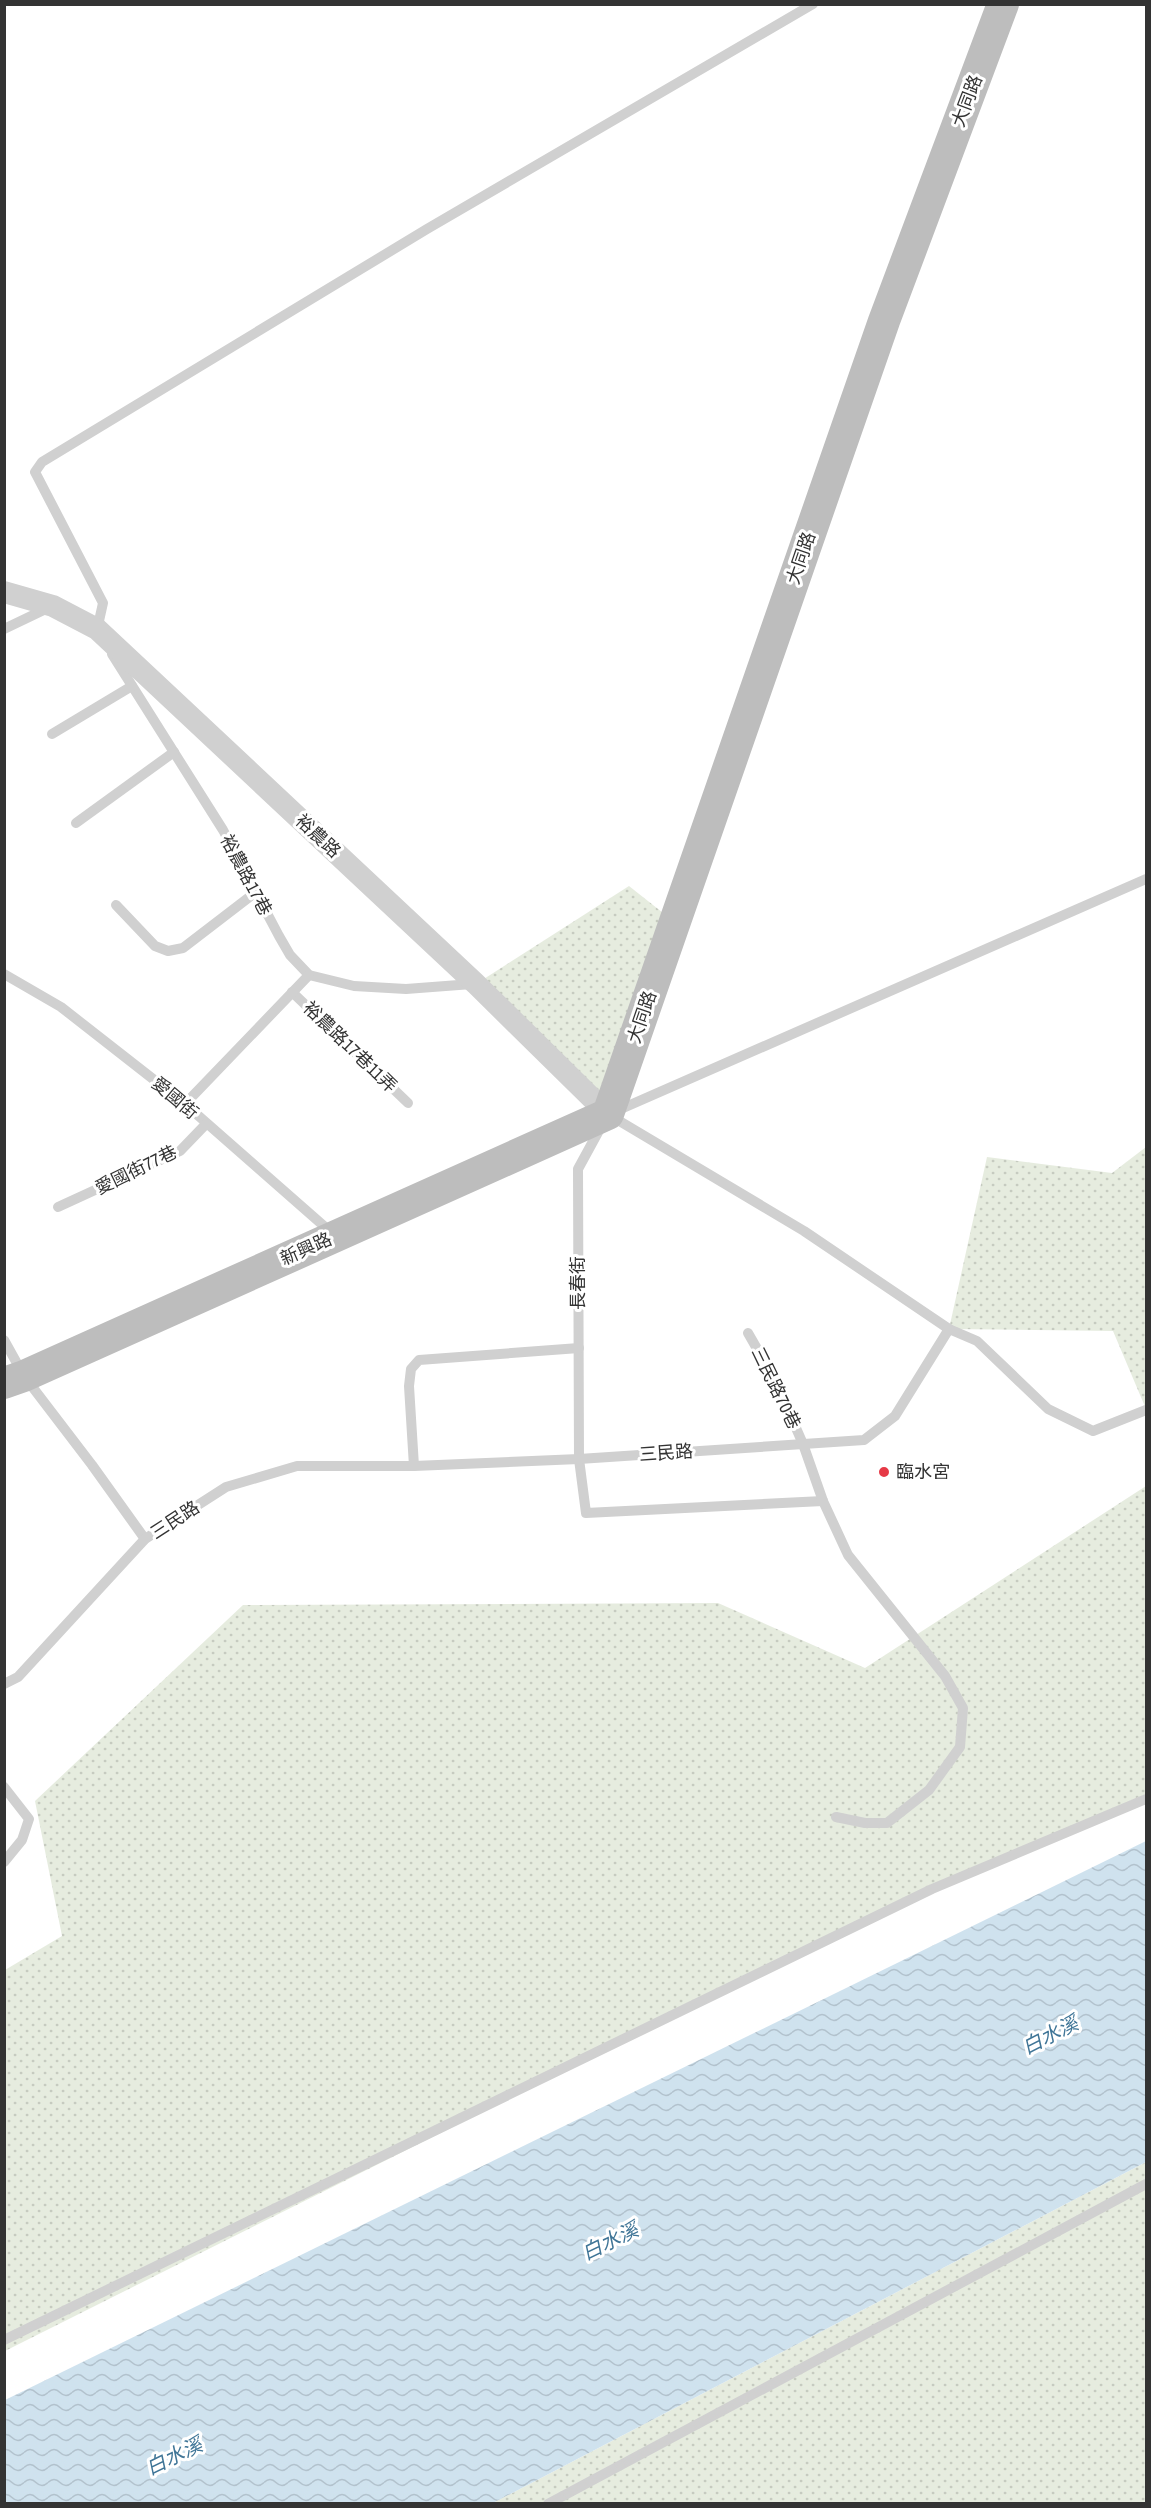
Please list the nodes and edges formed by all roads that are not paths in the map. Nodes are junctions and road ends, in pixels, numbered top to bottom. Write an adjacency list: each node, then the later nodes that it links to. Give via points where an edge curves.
1 (813, 4): 6 (lane, via 427,229 42,462 36,472 103,603)
2 (1003, 4): 20 (street, 大同路, via 884,321)
3 (4, 592): 4 (street, 裕農路)
4 (53, 606): 5 (lane); 6 (street, 裕農路)
5 (4, 629)
6 (97, 630): 7 (lane, 裕農路17巷); 16 (street, 裕農路)
7 (132, 686): 8 (lane); 9 (lane, 裕農路17巷)
8 (52, 734)
9 (174, 752): 10 (lane); 12 (lane, 裕農路17巷)
10 (76, 823)
11 (1146, 879): 20 (lane)
12 (256, 892): 13 (lane, via 183,948 168,951 154,946); 15 (lane, 裕農路17巷, via 290,955)
13 (116, 905)
14 (4, 974): 19 (lane, 愛國街, via 61,1007)
15 (309, 975): 16 (lane, via 354,986 385,988); 17 (lane, 裕農路17巷11弄)
16 (476, 984): 20 (street, 裕農路)
17 (292, 992): 18 (lane, 裕農路17巷11弄); 19 (lane, 裕農路17巷11弄)
18 (408, 1103)
19 (185, 1104): 21 (lane, 愛國街)
20 (608, 1114): 23 (street, 新興路); 24 (lane, via 804,1230); 27 (lane, 長春街, via 578,1169)
21 (206, 1124): 22 (lane, 愛國街77巷, via 180,1151); 23 (lane, 愛國街)
22 (58, 1207)
23 (335, 1236): 28 (street, 新興路)
24 (949, 1329): 29 (lane, via 977,1341 1048,1409 1094,1431); 30 (lane, 三民路, via 895,1416 864,1440)
25 (748, 1333): 30 (lane, 三民路70巷, via 775,1380)
26 (4, 1340): 28 (lane)
27 (579, 1348): 31 (lane, 長春街); 32 (lane, via 419,1360 411,1369 410,1386)
28 (14, 1379): 34 (lane, via 92,1465)
29 (1146, 1410)
30 (803, 1444): 31 (lane, 三民路); 33 (lane, 三民路70巷)
31 (579, 1459): 32 (lane, 三民路); 33 (lane, 長春街, via 586,1513)
32 (414, 1466): 34 (lane, 三民路, via 297,1466 226,1487)
33 (823, 1502): 38 (lane, 三民路70巷, via 848,1555 945,1676 963,1708 960,1747 929,1790 887,1822 865,1823)
34 (145, 1539): 35 (lane, 三民路, via 18,1677)
35 (4, 1684)
36 (4, 1787): 39 (lane, via 29,1819 22,1840)
37 (1146, 1799): 41 (lane, via 932,1888)
38 (836, 1817)
39 (4, 1862)
40 (1146, 2184): 42 (lane)
41 (4, 2340)
42 (548, 2504)

